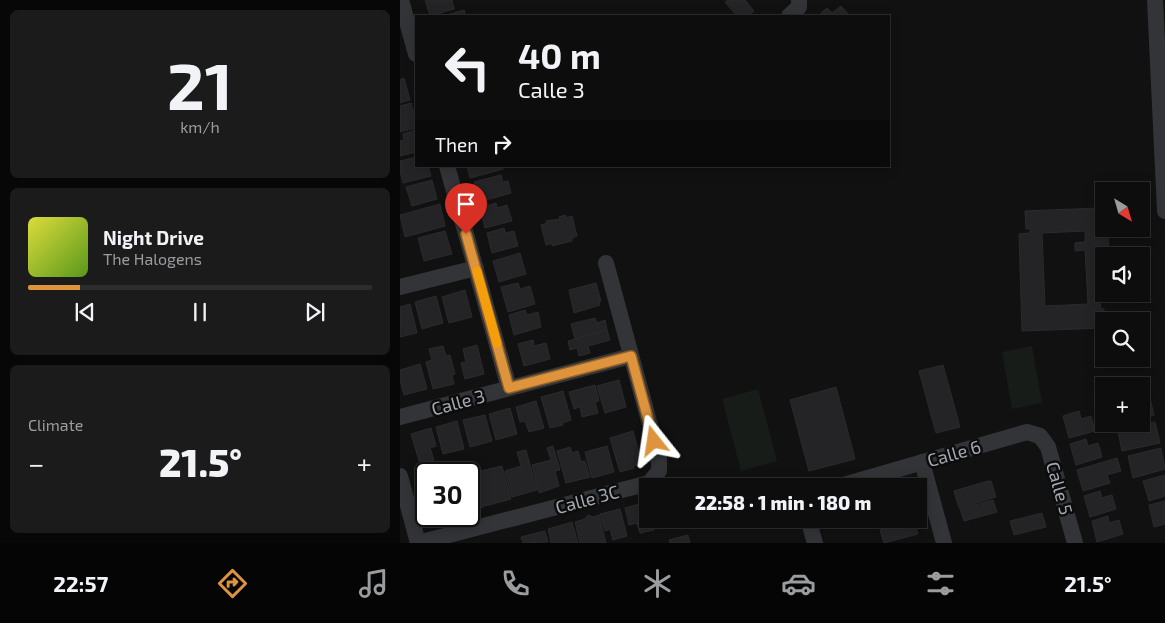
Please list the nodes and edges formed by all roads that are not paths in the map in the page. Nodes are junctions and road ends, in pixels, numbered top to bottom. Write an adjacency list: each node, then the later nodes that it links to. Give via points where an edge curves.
1 (401, 0): 5 (street)
2 (799, 0): 4 (street, via 799,7)
3 (1158, 10): 6 (street)
4 (790, 15)
5 (415, 50)
6 (1164, 145): 8 (street)
7 (447, 167): 10 (street)
8 (1165, 211)
9 (606, 263): 12 (street, Calle 3C)
10 (476, 268): 11 (street); 13 (street)
11 (400, 287)
12 (631, 356): 13 (street, Calle 3); 20 (street, Calle 3C, via 659,458 660,471 649,483)
13 (509, 388): 14 (street, Calle 3)
14 (400, 417)
15 (1040, 436): 16 (street, Calle 6, via 1027,432); 23 (street, Calle 5, via 1048,447)
16 (922, 462): 18 (street, Calle 6); 22 (street)
17 (400, 476): 20 (street)
18 (867, 478)
19 (811, 528): 21 (street)
20 (418, 543)
21 (815, 543)
22 (944, 543)
23 (1075, 543)

